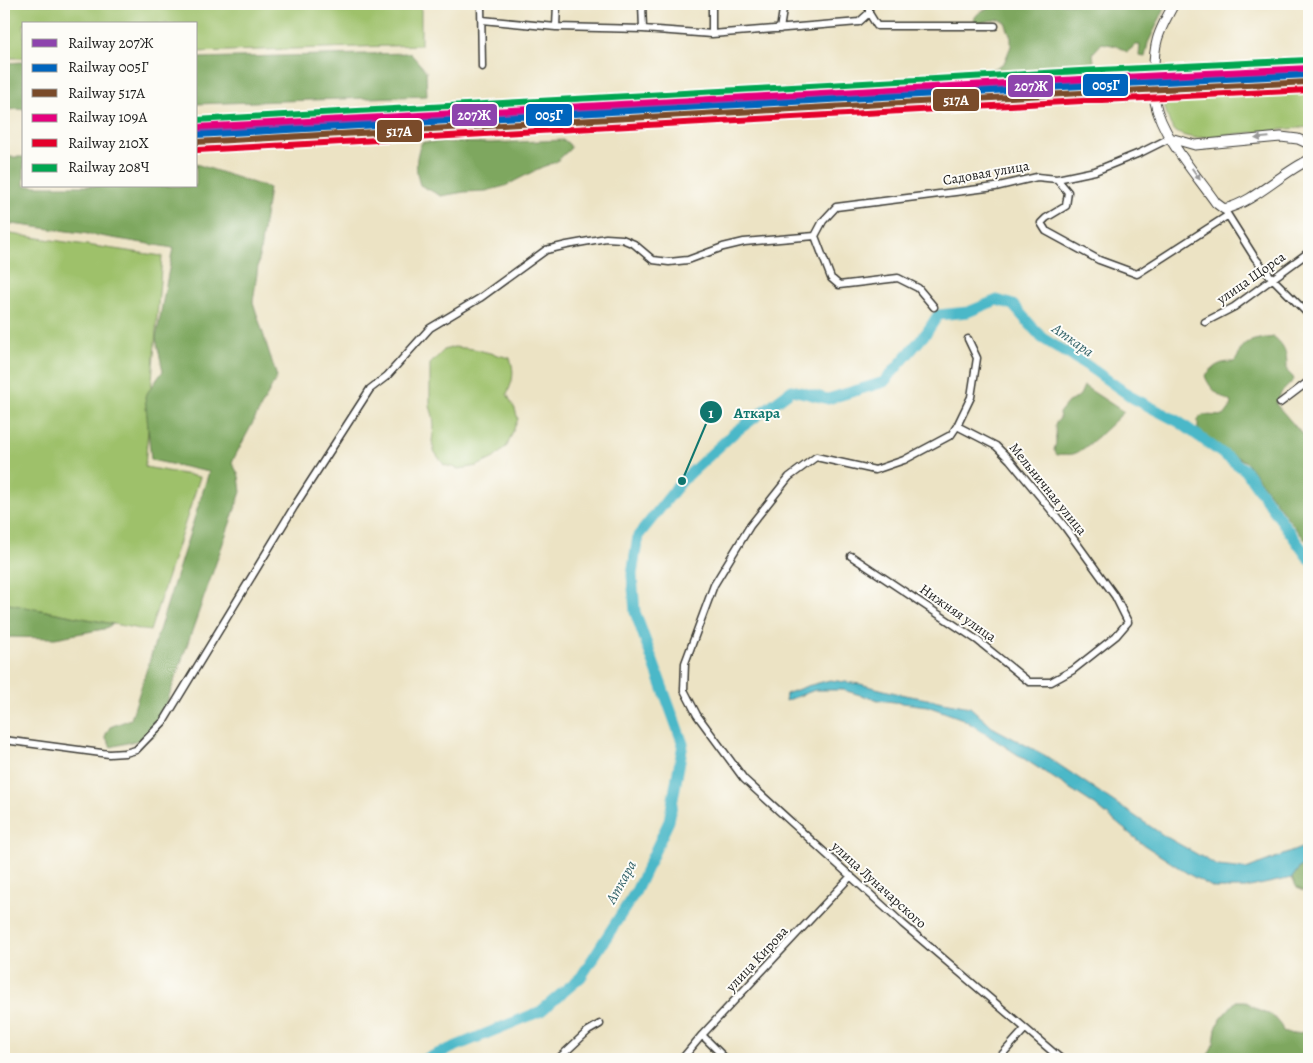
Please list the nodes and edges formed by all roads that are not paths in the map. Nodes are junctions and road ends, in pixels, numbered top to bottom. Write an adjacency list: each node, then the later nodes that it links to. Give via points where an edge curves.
1 (482, 4): 9 (street)
2 (557, 4): 11 (street)
3 (642, 4): 12 (street)
4 (712, 4): 14 (street)
5 (784, 4): 13 (street)
6 (869, 4): 8 (street)
7 (1174, 4): 16 (street, via 1162,25 1153,55 1155,102)
8 (869, 13): 10 (street, via 877,26); 13 (street, via 858,22)
9 (482, 20): 11 (street); 15 (street)
10 (995, 26)
11 (556, 28): 12 (street)
12 (642, 29): 14 (street)
13 (780, 30): 14 (street)
14 (712, 34)
15 (482, 67)
16 (1170, 138): 17 (street, one-way to 16, via 1281,137 1196,145); 19 (street, Садовая улица, via 1095,171); 20 (street, one-way to 20, via 1216,203)
17 (1309, 144)
18 (1309, 160): 20 (street)
19 (1057, 179): 20 (street, via 1068,192 1066,206 1041,223 1046,230 1099,260 1137,274); 21 (street, Садовая улица, via 1037,177 994,187 836,207)
20 (1226, 212): 23 (street, via 1255,258)
21 (815, 236): 24 (street, via 831,278 839,285 898,278 918,288); 33 (street, via 744,242 688,260 669,262 653,260 634,244 622,239 606,238 546,250 480,298 430,328 387,376 370,389 164,721 136,750 109,754)
22 (1309, 252): 23 (street, улица Щорса)
23 (1272, 278): 25 (street); 26 (street, улица Щорса, via 1234,307)
24 (934, 307)
25 (1309, 316)
26 (1205, 322)
27 (968, 339): 30 (street, via 977,358 971,396)
28 (1309, 381): 29 (street)
29 (1280, 403)
30 (958, 426): 32 (street, Мельничная улица, via 996,446 1010,460 1065,527 1115,596 1128,622 1116,636 1073,670); 34 (street, улица Луначарского, via 951,435 904,460 875,470 816,457 789,477 750,526 714,585 685,663 684,690 697,715 744,778)
31 (851, 556): 32 (street, Нижняя улица, via 977,640 1029,682)
32 (1051, 682)
33 (4, 740)
34 (851, 876): 36 (street, улица Луначарского); 37 (street, улица Кирова)
35 (600, 1024): 38 (street, via 588,1030)
36 (1025, 1029): 41 (street); 42 (street, улица Луначарского)
37 (702, 1035): 39 (street, улица Кирова); 40 (street)
38 (558, 1059)
39 (682, 1059)
40 (726, 1059)
41 (998, 1059)
42 (1060, 1059)

